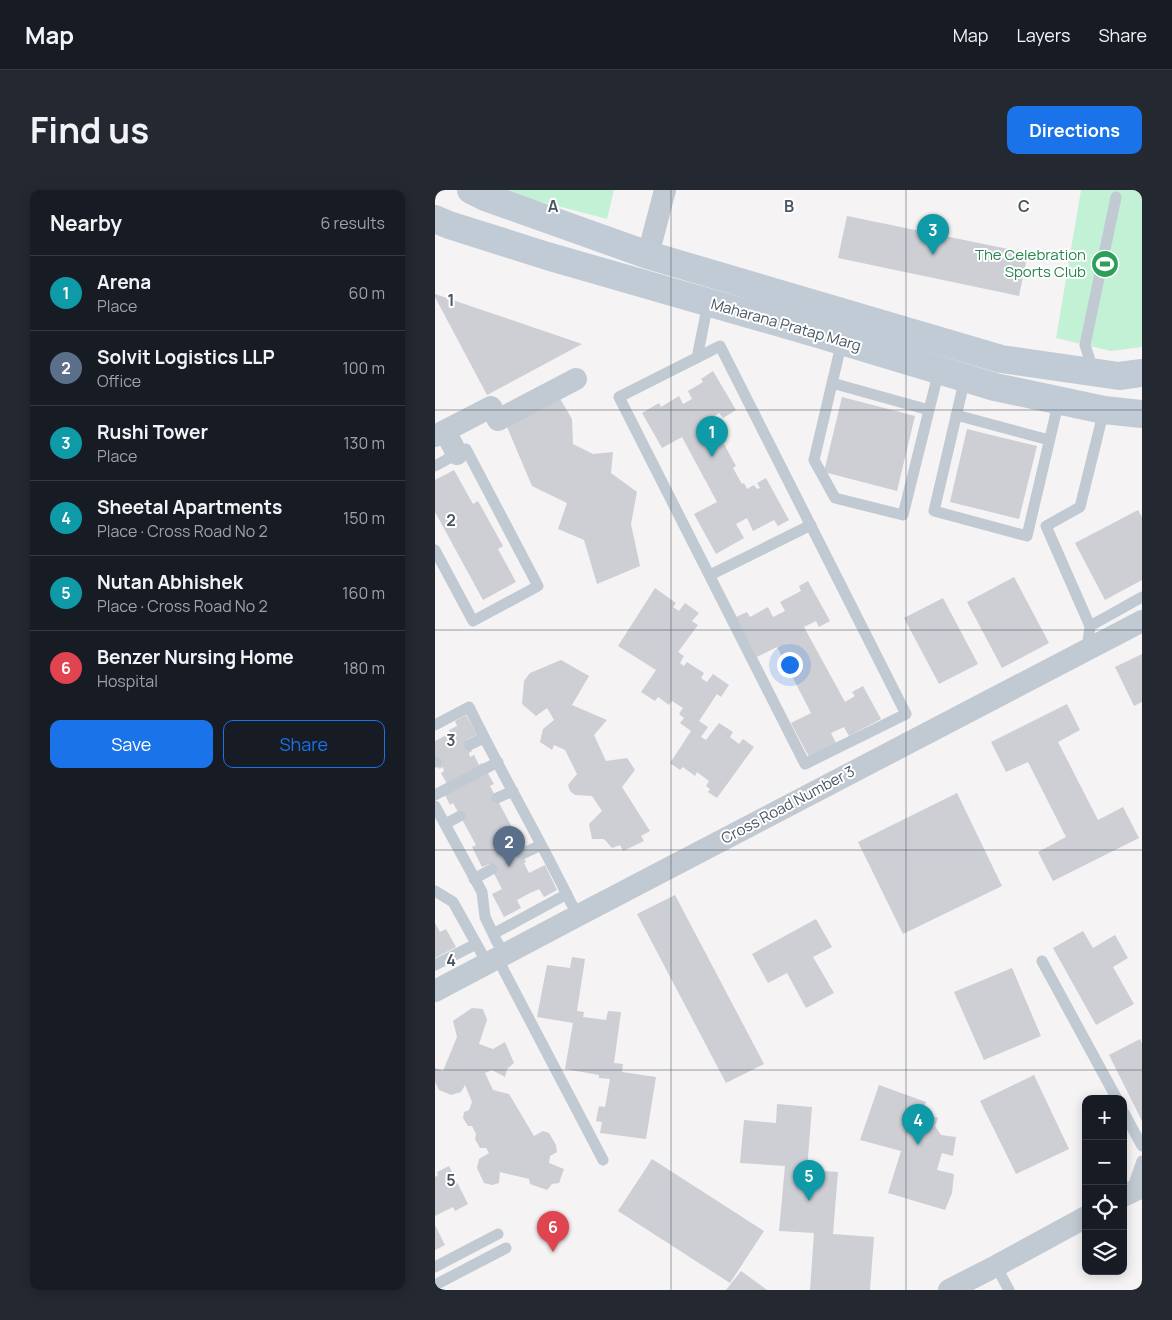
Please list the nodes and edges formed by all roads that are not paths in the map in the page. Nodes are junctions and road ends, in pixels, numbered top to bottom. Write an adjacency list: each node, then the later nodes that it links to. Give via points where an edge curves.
1 (665, 190): 5 (street)
2 (480, 192): 5 (main road, Maharana Pratap Marg)
3 (1116, 196): 11 (lane, via 1085,345)
4 (435, 219): 6 (main road, Maharana Pratap Marg)
5 (647, 255): 9 (main road, Maharana Pratap Marg)
6 (708, 303): 7 (main road, Maharana Pratap Marg); 8 (lane)
7 (842, 342): 10 (main road, Maharana Pratap Marg); 15 (lane)
8 (697, 358): 26 (lane, via 720,346); 28 (lane, via 619,397)
9 (1001, 359): 11 (main road, Maharana Pratap Marg); 16 (main road)
10 (939, 370): 13 (main road, Maharana Pratap Marg); 18 (lane)
11 (1094, 373): 12 (main road, Maharana Pratap Marg, via 1119,376)
12 (1142, 373)
13 (965, 378): 16 (main road, Maharana Pratap Marg); 21 (lane)
14 (576, 379): 22 (street, via 497,420 491,407)
15 (831, 383): 18 (lane); 18 (lane, via 814,460 835,498 903,515)
16 (995, 387): 17 (main road, Maharana Pratap Marg)
17 (1059, 400): 19 (main road, Maharana Pratap Marg); 23 (lane)
18 (929, 410)
19 (1104, 410): 20 (main road, Maharana Pratap Marg); 31 (lane, via 1080,507 1046,526)
20 (1142, 414)
21 (956, 415): 23 (lane); 23 (lane, via 934,511 1027,536)
22 (440, 434): 24 (street)
23 (1049, 440)
24 (457, 454): 25 (lane); 27 (lane, via 466,450 538,586 473,621)
25 (435, 466)
26 (811, 525): 28 (lane); 28 (lane, via 906,714 898,718 805,764)
27 (435, 550)
28 (710, 575)
29 (1142, 597): 31 (lane)
30 (1142, 621): 32 (street, Cross Road Number 3)
31 (1090, 626): 32 (lane)
32 (1087, 650): 49 (street, Cross Road Number 3)
33 (435, 724): 34 (lane, via 469,707)
34 (484, 738): 35 (lane); 36 (lane)
35 (469, 745)
36 (498, 762): 37 (lane); 38 (lane)
37 (513, 791): 39 (lane); 43 (lane)
38 (435, 795)
39 (497, 798)
40 (435, 806): 42 (lane)
41 (460, 816): 42 (lane)
42 (445, 824): 46 (lane)
43 (541, 845): 44 (lane); 48 (lane)
44 (522, 854)
45 (492, 869): 46 (lane)
46 (474, 879): 51 (lane, via 482,892 485,917)
47 (435, 891): 50 (lane, via 453,902)
48 (567, 894): 49 (lane); 51 (lane)
49 (579, 915): 51 (street, Cross Road Number 3)
50 (475, 944): 51 (lane); 53 (lane)
51 (496, 952): 54 (street, Cross Road Number 3); 58 (lane)
52 (1041, 961): 55 (lane)
53 (435, 965)
54 (435, 991)
55 (1115, 1095)
56 (1127, 1118): 57 (lane)
57 (1142, 1146)
58 (603, 1160)
59 (1142, 1161): 60 (lane)
60 (1132, 1192)
61 (1082, 1219): 64 (street)
62 (498, 1234): 65 (lane)
63 (506, 1248): 66 (lane)
64 (996, 1266): 67 (street); 68 (lane)
65 (435, 1267)
66 (435, 1285)
67 (949, 1290)
68 (1009, 1290)

